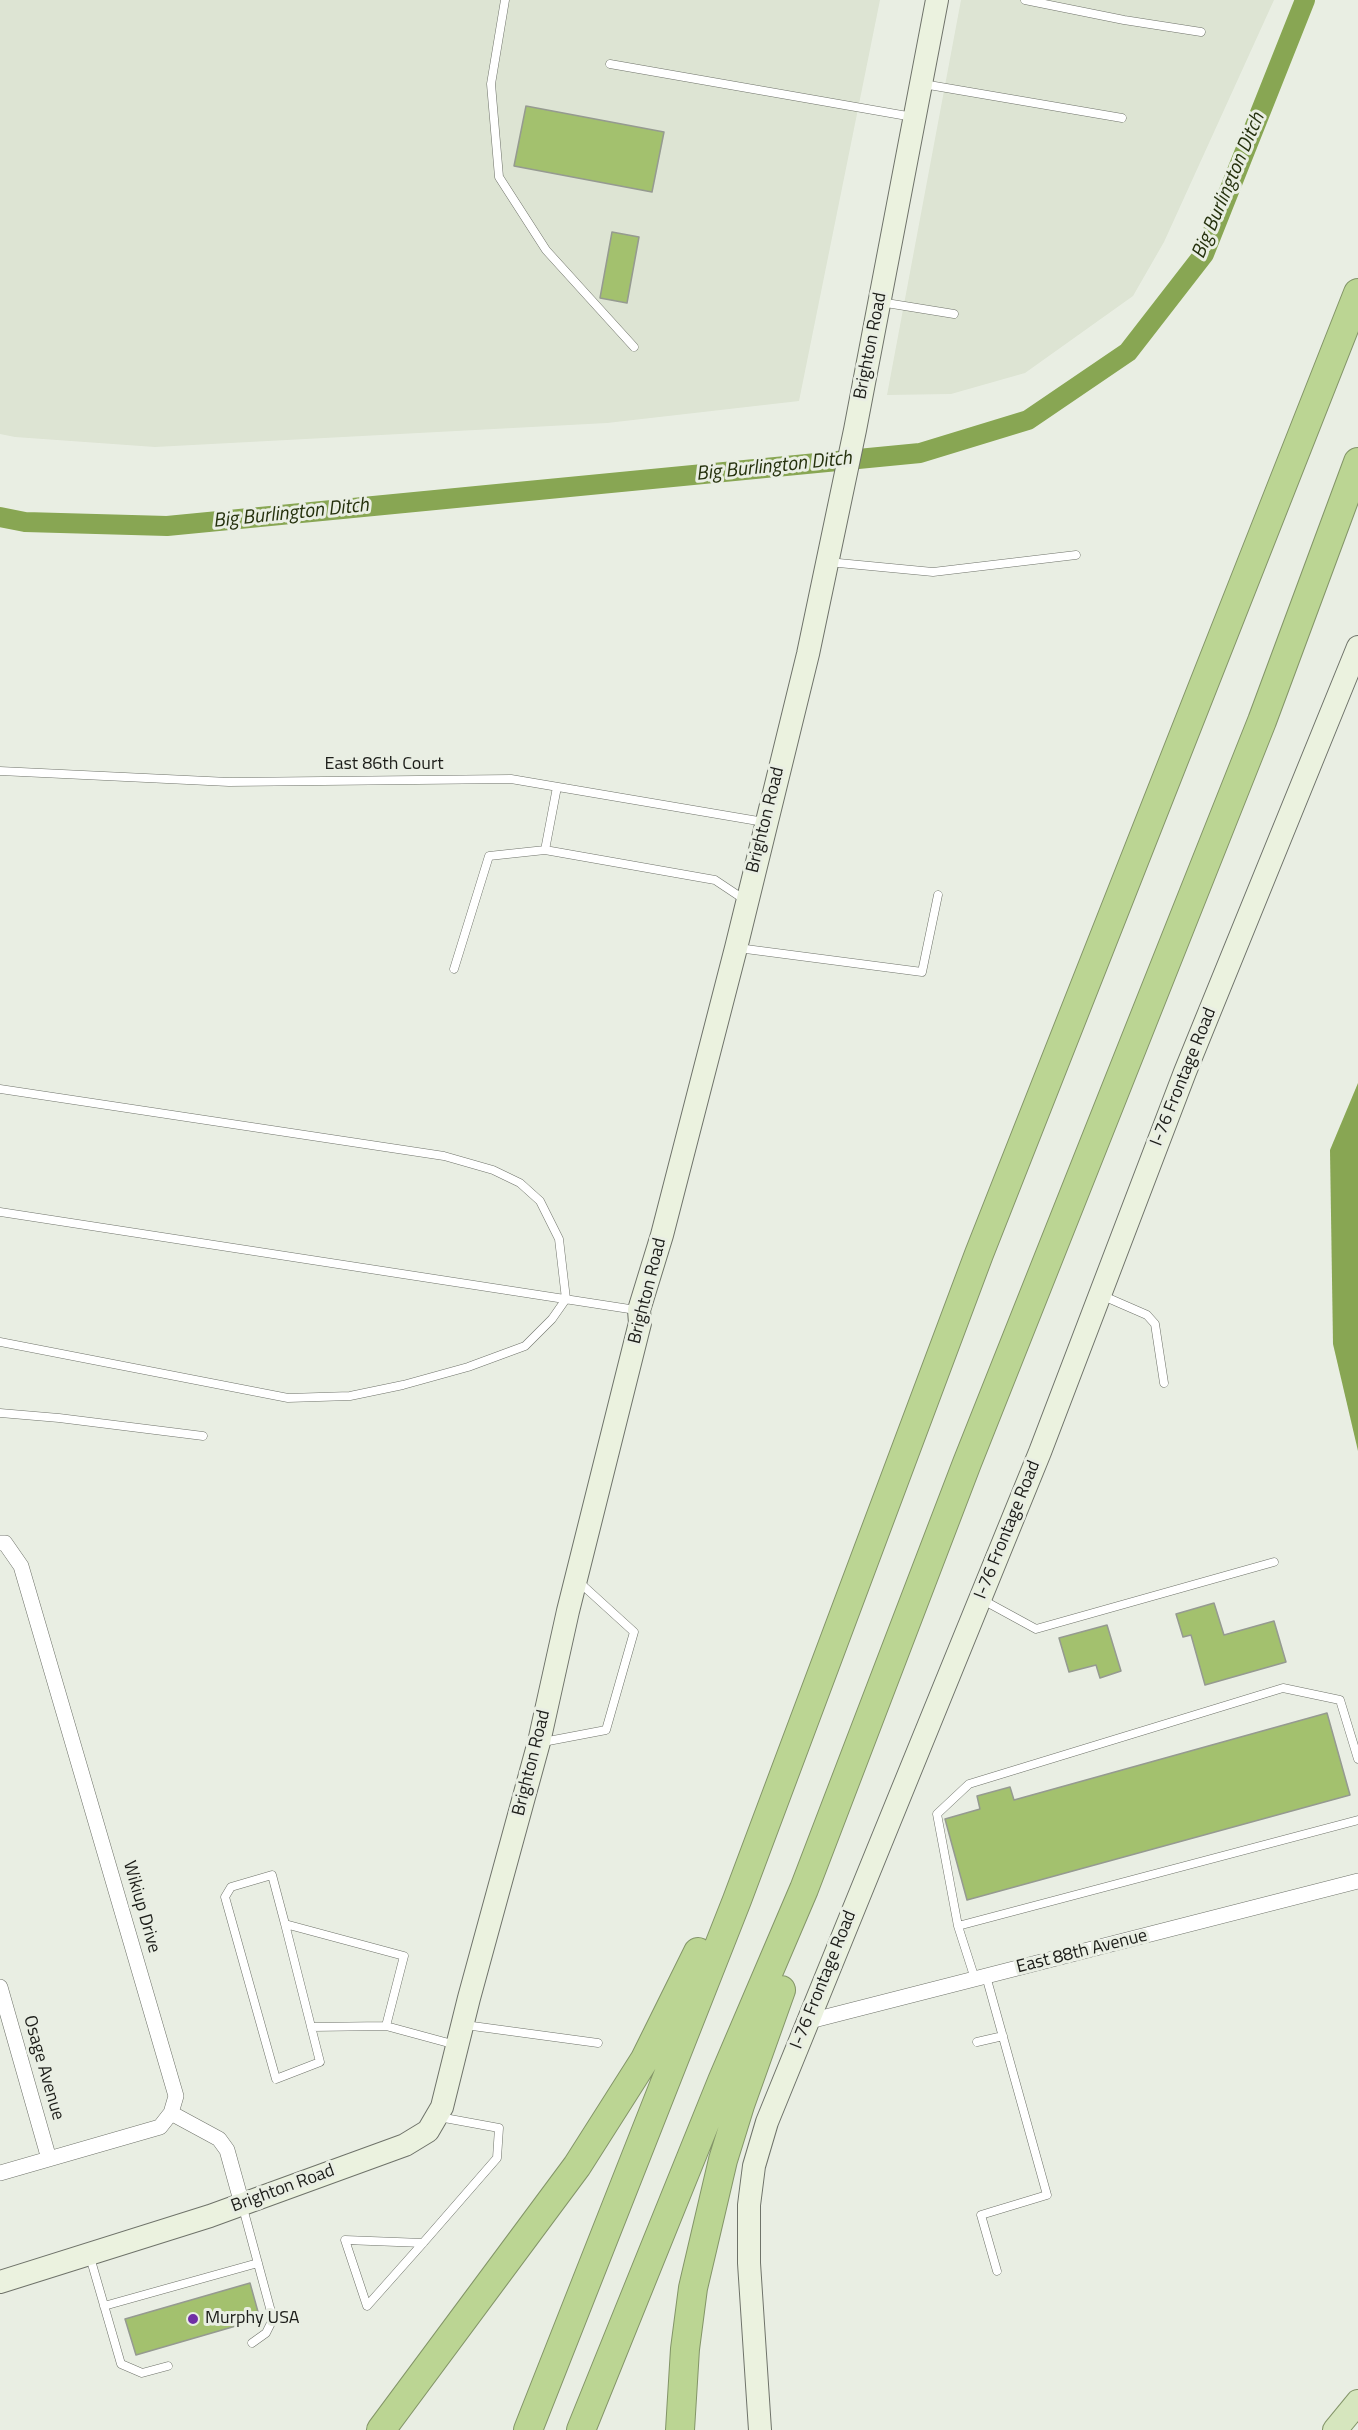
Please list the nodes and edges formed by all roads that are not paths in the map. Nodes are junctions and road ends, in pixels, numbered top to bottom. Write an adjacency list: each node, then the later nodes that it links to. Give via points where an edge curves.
1 (505, 0): 12 (lane, via 491,84 499,177 546,250)
2 (937, 0): 6 (street, Brighton Road)
3 (1025, 0): 4 (lane)
4 (1201, 32)
5 (610, 64): 7 (lane)
6 (921, 84): 7 (street, Brighton Road); 8 (lane)
7 (914, 118): 10 (street, Brighton Road)
8 (1122, 118)
9 (1358, 293): 40 (highway, via 979,1254)
10 (879, 302): 11 (lane); 15 (street, Brighton Road)
11 (954, 314)
12 (634, 347)
13 (1358, 462): 43 (highway, via 1262,721 963,1474)
14 (1076, 555): 15 (lane, via 933,572)
15 (827, 562): 19 (street, Brighton Road)
16 (1358, 648): 27 (street, I-76 Frontage Road, via 1185,1072)
17 (0, 771): 18 (lane, East 86th Court, via 229,782 511,779)
18 (558, 787): 19 (lane, East 86th Court); 20 (lane)
19 (766, 822): 22 (street, Brighton Road)
20 (545, 850): 22 (lane, via 715,880); 24 (lane, via 489,856)
21 (938, 895): 23 (lane, via 922,972)
22 (747, 901): 23 (street, Brighton Road)
23 (736, 948): 29 (street, Brighton Road)
24 (454, 969)
25 (0, 1089): 28 (lane, via 444,1156 493,1170 520,1183 540,1201 559,1239)
26 (0, 1212): 28 (lane)
27 (1100, 1295): 31 (lane, via 1147,1315 1155,1324); 37 (street, I-76 Frontage Road)
28 (566, 1299): 29 (lane); 30 (lane, via 525,1346 468,1367 340,1396 288,1398)
29 (639, 1310): 36 (street, Brighton Road, via 640,1323)
30 (0, 1341)
31 (1164, 1383)
32 (0, 1413): 33 (lane)
33 (203, 1436)
34 (0, 1543): 55 (street, Wikiup Drive, via 5,1543 21,1566 176,2096)
35 (1274, 1562): 37 (lane, via 1036,1629)
36 (576, 1579): 38 (street, Brighton Road); 38 (lane, via 634,1632 606,1730)
37 (980, 1598): 48 (street, I-76 Frontage Road)
38 (539, 1742): 51 (street, Brighton Road)
39 (1358, 1759): 45 (lane, via 1340,1700 1283,1688 969,1784 937,1814)
40 (779, 1786): 69 (highway, via 741,1841 672,2008 611,2115 528,2234); 70 (highway)
41 (1358, 1820): 45 (lane)
42 (1358, 1881): 46 (street, East 88th Avenue)
43 (804, 1889): 71 (highway); 72 (highway, via 789,1971 730,2138 693,2288)
44 (285, 1924): 49 (lane, via 404,1956); 50 (lane); 50 (lane, via 272,1875 231,1887 225,1898 276,2079 320,2062)
45 (958, 1926): 46 (lane)
46 (981, 1978): 48 (street, East 88th Avenue); 52 (lane)
47 (0, 1987): 57 (street, Osage Avenue)
48 (806, 2022): 73 (street, I-76 Frontage Road, via 767,2121 754,2166 749,2205)
49 (386, 2026): 50 (lane); 51 (lane)
50 (311, 2027)
51 (460, 2035): 54 (lane); 56 (street, Brighton Road)
52 (1003, 2036): 53 (lane); 63 (lane, via 1047,2194 981,2215)
53 (977, 2042)
54 (598, 2043)
55 (171, 2113): 57 (street, via 160,2127); 59 (street, via 219,2139 227,2150)
56 (438, 2117): 59 (street, Brighton Road, via 422,2137 405,2145); 60 (lane, via 499,2128 497,2158)
57 (50, 2159): 58 (street)
58 (0, 2174)
59 (242, 2204): 61 (street, Brighton Road); 62 (lane)
60 (423, 2243): 60 (lane, via 416,2251 367,2306 345,2240)
61 (89, 2253): 64 (street, Brighton Road); 65 (lane)
62 (258, 2263): 65 (lane); 66 (lane, via 273,2319 266,2333)
63 (998, 2271)
64 (0, 2282)
65 (104, 2306): 67 (lane, via 121,2364 142,2373)
66 (252, 2343)
67 (168, 2366)
68 (1358, 2402): 74 (main road)
69 (381, 2430)
70 (528, 2430)
71 (581, 2430)
72 (680, 2430)
73 (760, 2430)
74 (1335, 2430)

